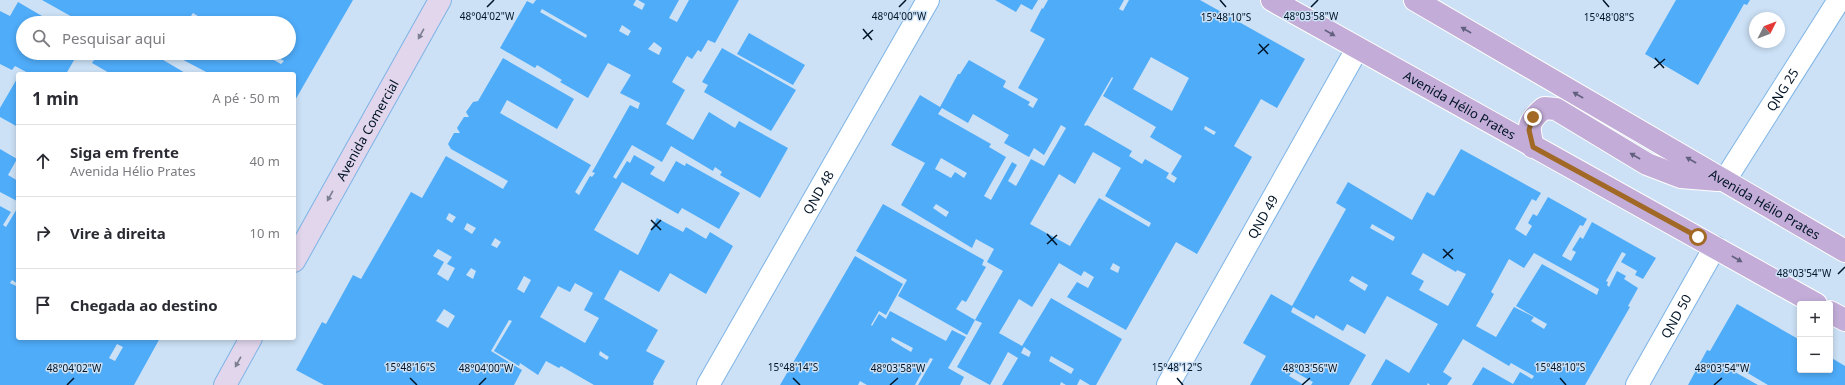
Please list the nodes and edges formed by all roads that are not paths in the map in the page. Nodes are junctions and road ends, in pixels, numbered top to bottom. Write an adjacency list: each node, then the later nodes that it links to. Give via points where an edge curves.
1 (440, 0): 11 (main road, Avenida Comercial, one-way to 11)
2 (928, 0): 17 (street, QND 48)
3 (1272, 0): 6 (main road, Avenida Hélio Prates, one-way to 6)
4 (1415, 0): 8 (main road, Avenida Hélio Prates, one-way to 4)
5 (1839, 0): 8 (street, QNG 25)
6 (1357, 49): 7 (main road, Avenida Hélio Prates); 18 (street, QND 49)
7 (1533, 147): 8 (main road, one-way to 7, via 1681,176 1647,164 1556,109 1544,108 1533,117 1529,130); 9 (main road, Avenida Hélio Prates)
8 (1725, 180): 10 (main road, Avenida Hélio Prates)
9 (1714, 247): 12 (main road, Avenida Hélio Prates, one-way to 12); 19 (street, QND 50)
10 (1845, 251)
11 (296, 257)
12 (1811, 301)
13 (1833, 314): 14 (main road)
14 (1845, 320)
15 (250, 340): 16 (main road, one-way to 16)
16 (225, 385)
17 (708, 385)
18 (1168, 385)
19 (1636, 385)

